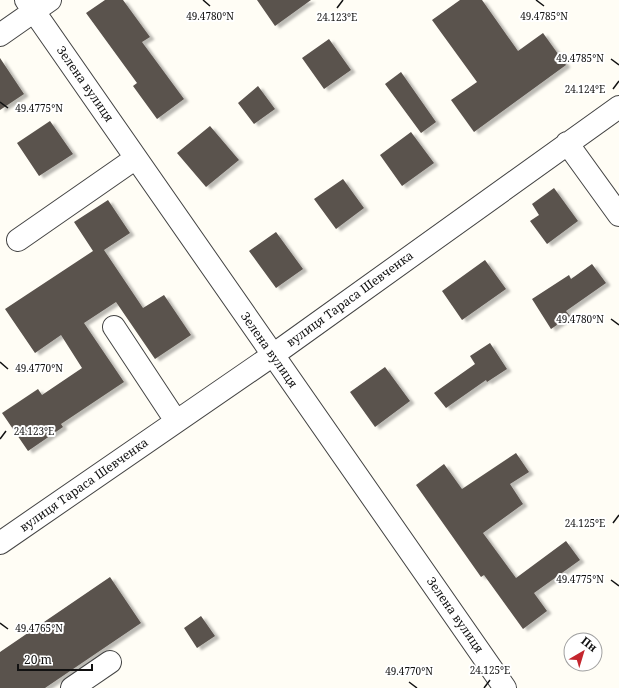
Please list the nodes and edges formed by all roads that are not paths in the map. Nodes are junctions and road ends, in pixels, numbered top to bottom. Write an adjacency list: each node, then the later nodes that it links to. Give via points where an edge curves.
1 (37, 4): 2 (street); 5 (street, Зелена вулиця)
2 (0, 34)
3 (619, 107): 4 (street, вулиця Тараса Шевченка)
4 (567, 143): 6 (street); 9 (street, вулиця Тараса Шевченка)
5 (136, 158): 7 (street); 9 (street, Зелена вулиця)
6 (619, 215)
7 (18, 240)
8 (114, 327): 10 (street)
9 (273, 355): 10 (street, вулиця Тараса Шевченка); 14 (street, Зелена вулиця)
10 (176, 421): 11 (street, вулиця Тараса Шевченка)
11 (0, 543)
12 (110, 662): 13 (street)
13 (72, 688)
14 (505, 688)

